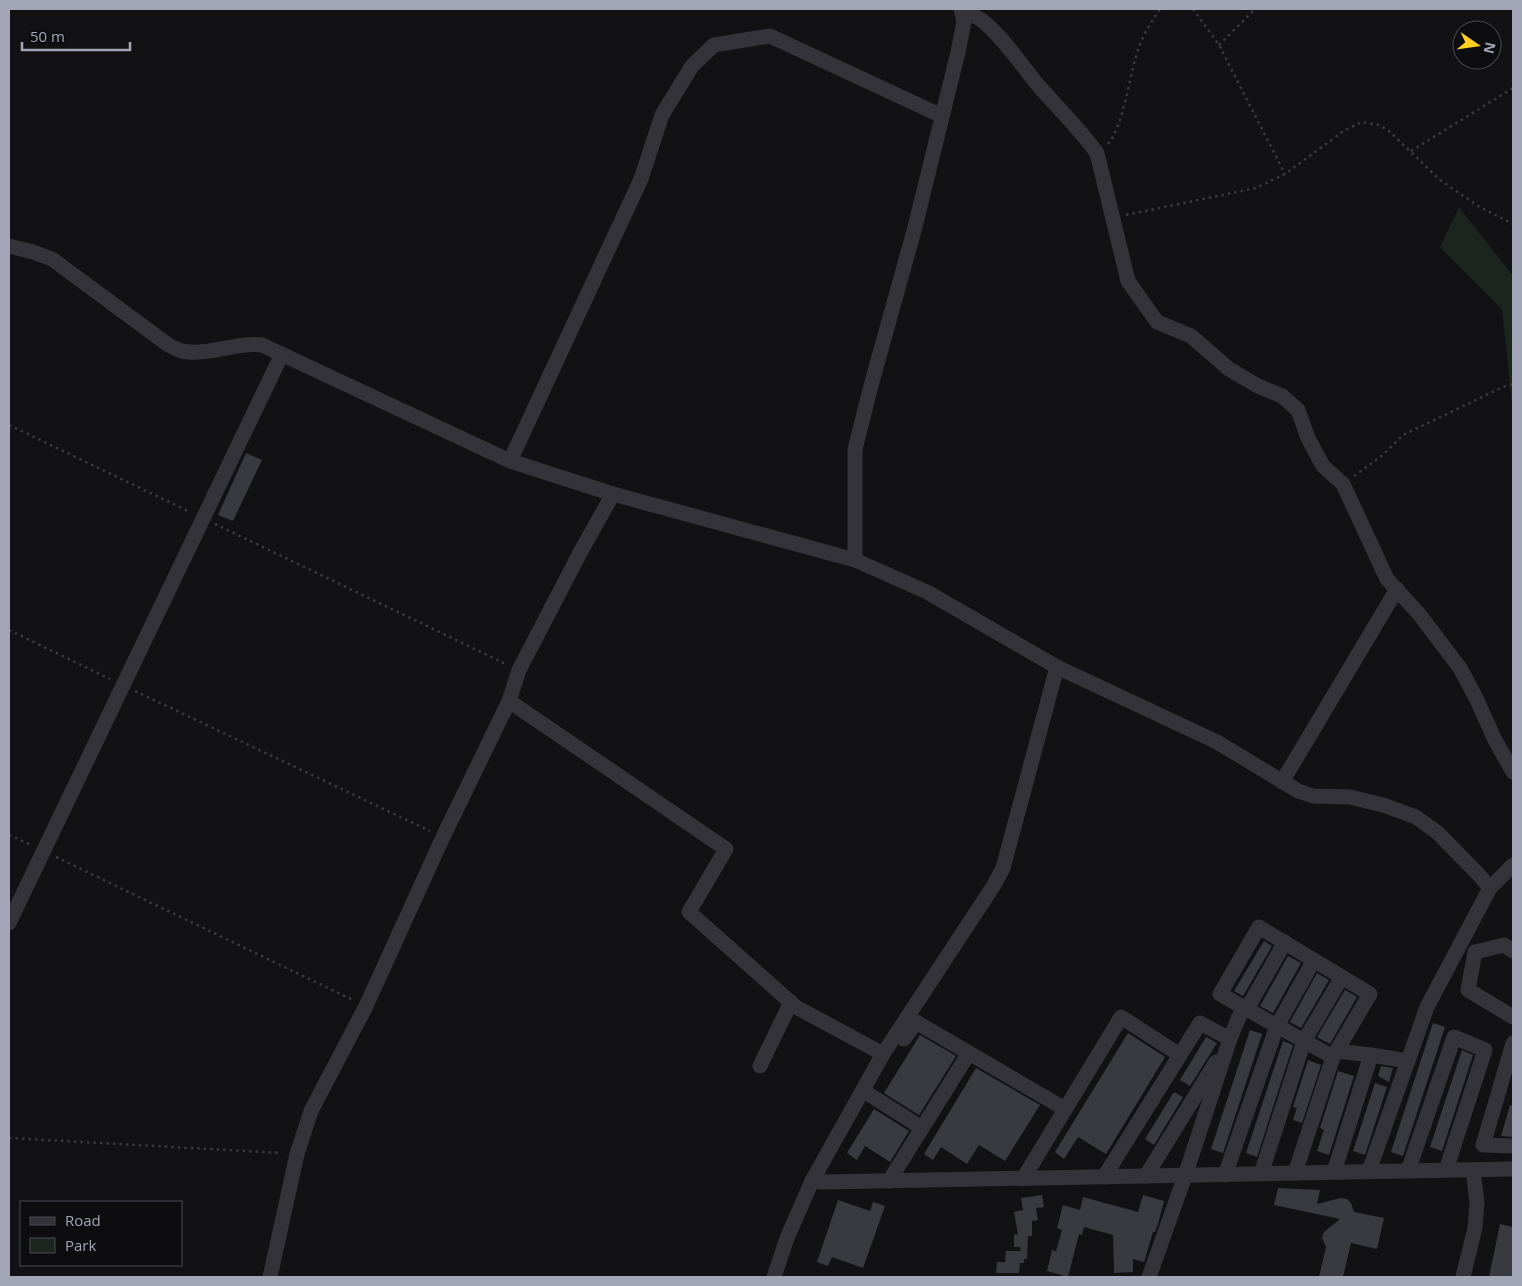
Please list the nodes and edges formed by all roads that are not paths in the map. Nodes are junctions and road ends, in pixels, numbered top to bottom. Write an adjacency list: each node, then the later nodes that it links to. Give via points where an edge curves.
1 (961, 9): 2 (street, via 964,22); 8 (street, via 984,22 1017,56 1096,153 1128,281 1158,322 1191,336 1229,369 1282,396 1298,410 1323,466 1343,484 1387,579)
2 (942, 116): 5 (street, via 770,36 714,45 692,66 662,115 641,179); 7 (street, via 856,449)
3 (9, 246): 4 (street, via 52,259 177,349 202,352 262,344)
4 (282, 354): 5 (street); 15 (street)
5 (510, 461): 6 (street)
6 (613, 494): 7 (street); 10 (street, via 519,670)
7 (856, 560): 9 (street, via 927,592)
8 (1397, 589): 11 (street, via 1460,668); 12 (street)
9 (1057, 667): 12 (street, via 1217,742); 28 (street, via 1003,868)
10 (509, 701): 20 (street, via 726,849 688,912); 54 (street, via 366,1006 311,1110 297,1154)
11 (1513, 772)
12 (1282, 782): 14 (street, via 1305,794 1383,805 1416,818 1438,833)
13 (1513, 865): 14 (street)
14 (1490, 888): 32 (street, via 1427,1007)
15 (9, 923)
16 (1285, 942): 18 (street); 21 (street); 21 (street, via 1259,927 1220,994)
17 (1513, 951): 22 (street, via 1504,946 1475,952 1468,990)
18 (1314, 960): 19 (street); 23 (street)
19 (1342, 977): 25 (street); 30 (street, via 1370,994)
20 (791, 1002): 28 (street); 33 (street)
21 (1245, 1008): 23 (street); 24 (street)
22 (1513, 1017)
23 (1277, 1026): 25 (street); 47 (street)
24 (1230, 1039): 29 (street, via 1200,1023); 48 (street); 49 (street)
25 (1304, 1041): 30 (street); 46 (street)
26 (1513, 1043): 37 (street, via 1483,1145)
27 (969, 1053): 34 (street, via 916,1022); 35 (street); 36 (street)
28 (883, 1054): 52 (street)
29 (1180, 1054): 35 (street, via 1121,1017); 50 (street)
30 (1335, 1054): 31 (street); 45 (street)
31 (1371, 1055): 32 (street); 44 (street)
32 (1408, 1061): 42 (street)
33 (760, 1066)
34 (870, 1095): 36 (street); 38 (street)
35 (1065, 1109): 51 (street)
36 (922, 1128): 53 (street)
37 (1513, 1146)
38 (834, 1162)
39 (1513, 1169): 41 (street)
40 (1446, 1170): 41 (street); 43 (street); 43 (street, via 1485,1050 1454,1037)
41 (1473, 1170): 57 (street, via 1476,1220)
42 (1369, 1171): 43 (street); 44 (street)
43 (1408, 1171)
44 (1334, 1172): 45 (street)
45 (1295, 1173): 46 (street)
46 (1261, 1174): 47 (street)
47 (1225, 1175): 49 (street)
48 (1146, 1176): 49 (street); 50 (street)
49 (1185, 1176): 56 (street)
50 (1104, 1177): 51 (street)
51 (1023, 1179): 53 (street)
52 (812, 1181): 53 (street); 55 (street)
53 (889, 1181)
54 (270, 1277)
55 (774, 1277)
56 (1149, 1277)
57 (1463, 1277)

